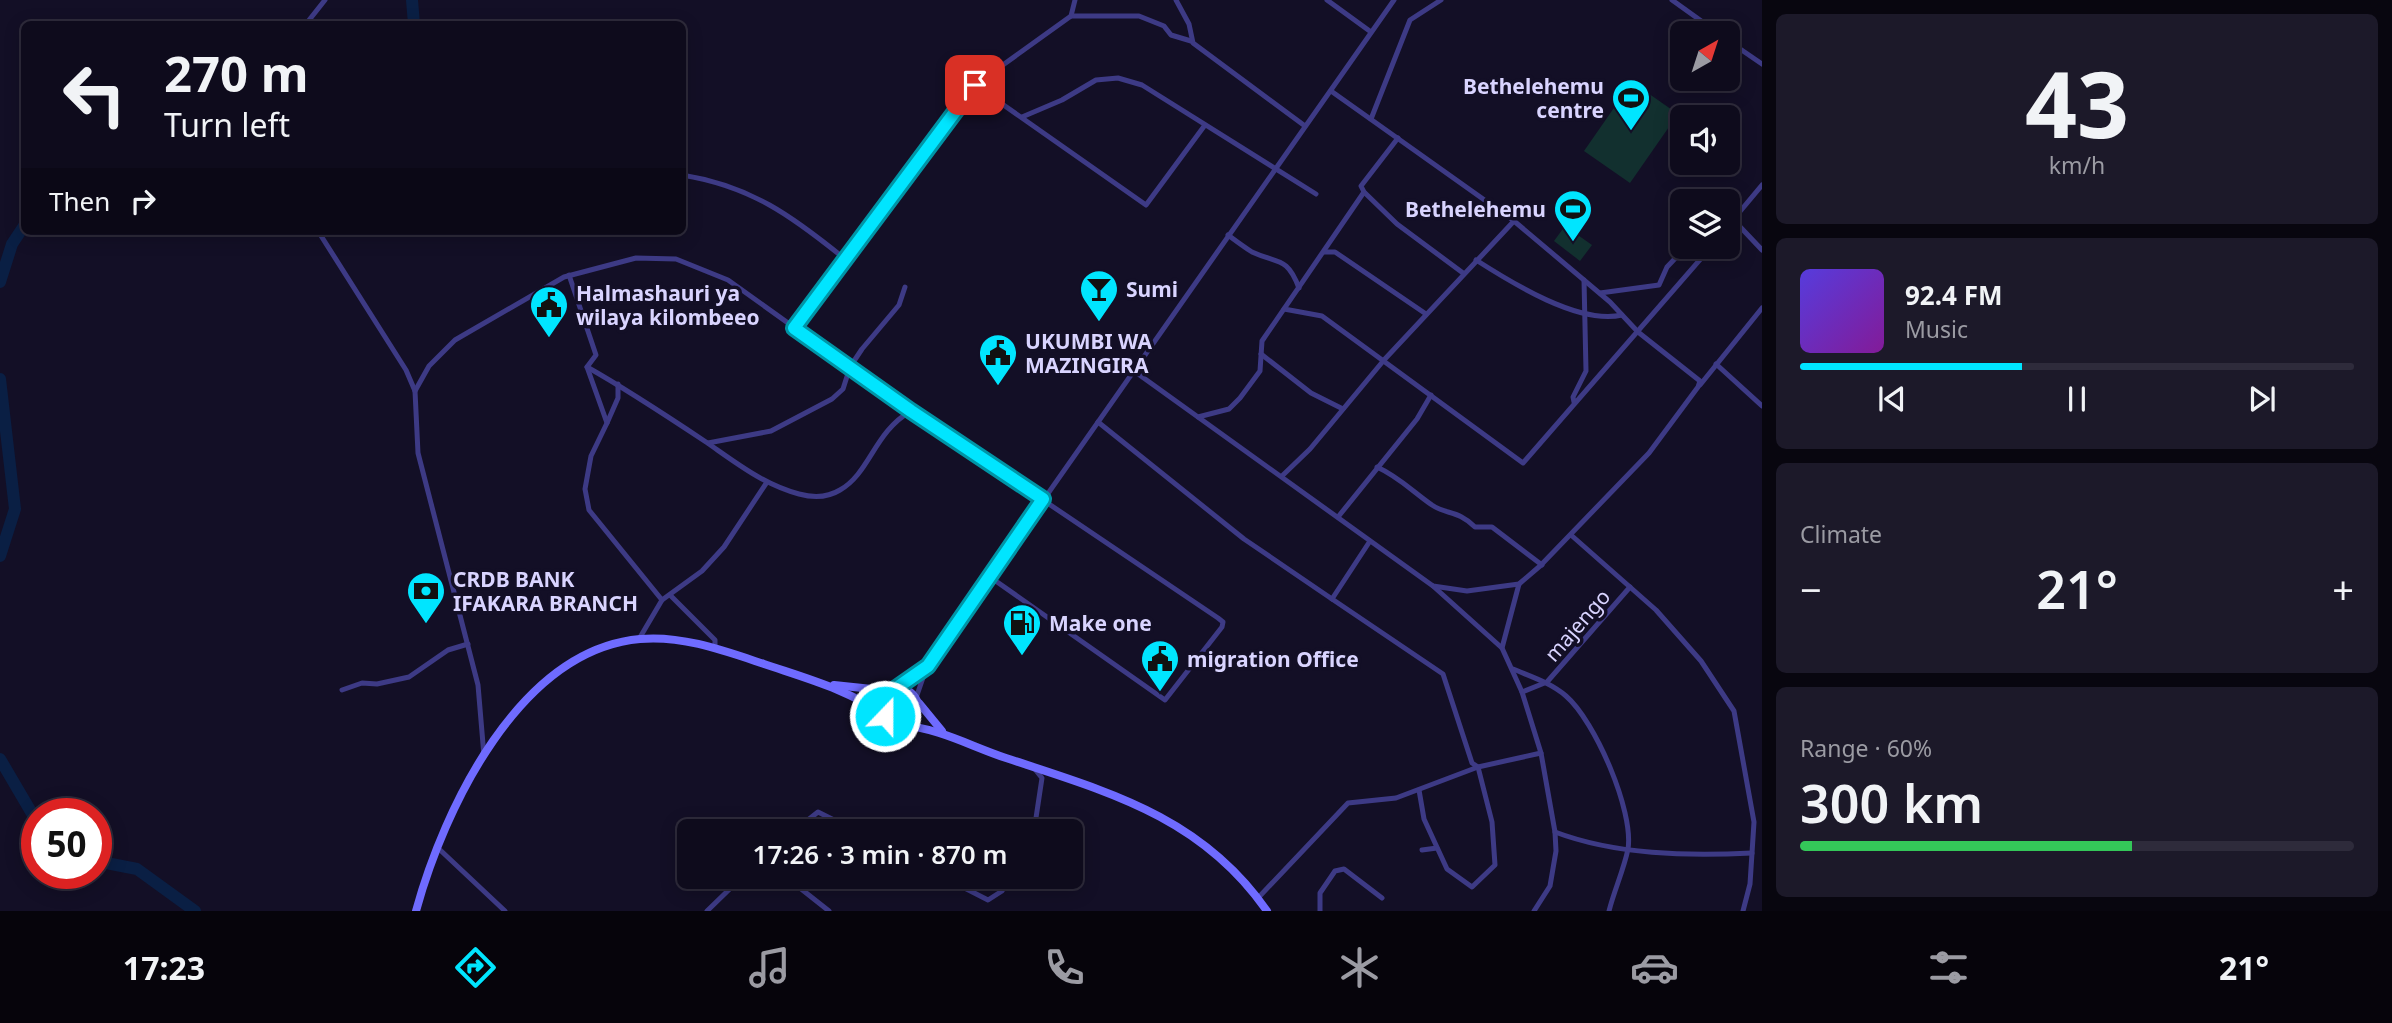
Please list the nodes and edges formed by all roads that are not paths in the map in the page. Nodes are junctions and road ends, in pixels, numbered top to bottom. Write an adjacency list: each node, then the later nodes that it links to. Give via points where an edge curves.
1 (325, 0): 9 (street)
2 (1076, 0): 8 (street)
3 (1176, 0): 12 (street)
4 (1327, 0): 11 (street)
5 (1394, 0): 11 (street)
6 (1441, 0): 18 (street, via 1410,20)
7 (1672, 0): 10 (street)
8 (1071, 16): 12 (street, via 1139,16); 15 (street)
9 (308, 21)
10 (1701, 21)
11 (1371, 32): 16 (street)
12 (1193, 43): 20 (street)
13 (1740, 49): 14 (street)
14 (1762, 64)
15 (975, 85): 17 (street); 34 (street)
16 (1331, 91): 18 (street); 20 (street)
17 (1022, 117): 19 (street, via 1096,80 1118,78 1142,85); 19 (street, via 1146,205)
18 (1371, 119): 21 (street)
19 (1205, 125): 22 (street)
20 (1305, 126): 22 (street)
21 (1398, 138): 25 (street, via 1361,186); 28 (street)
22 (1274, 169): 26 (street); 31 (street)
23 (686, 176): 34 (street, via 740,188 802,225)
24 (1762, 185): 27 (street)
25 (1364, 192): 33 (street); 38 (street, via 1396,225)
26 (1316, 194)
27 (1740, 212)
28 (1514, 221): 37 (street); 40 (street)
29 (1740, 226): 32 (street)
30 (321, 235): 61 (street)
31 (1228, 236): 42 (street, via 1290,267); 58 (street)
32 (1762, 250)
33 (1324, 252): 42 (street); 47 (street, via 1335,252)
34 (845, 259): 49 (street)
35 (1675, 259): 43 (street, via 1659,285)
36 (1701, 259): 50 (street)
37 (1476, 260): 38 (street); 46 (street, via 1555,304)
38 (1463, 273): 47 (street)
39 (569, 275): 49 (street, via 636,258 676,259 728,280); 55 (street, via 596,355); 61 (street, via 455,340 429,366)
40 (1584, 280): 43 (street); 46 (street)
41 (905, 287): 56 (street, via 899,305)
42 (1299, 288): 45 (street)
43 (1600, 293): 48 (street)
44 (1762, 308): 54 (street)
45 (1284, 309): 51 (street, via 1262,341); 52 (street, via 1322,316)
46 (1583, 311): 48 (street, via 1606,318); 63 (street, via 1586,371)
47 (1426, 314): 52 (street)
48 (1622, 315): 50 (street)
49 (794, 328): 56 (street)
50 (1638, 332): 60 (street, via 1700,381); 63 (street)
51 (1261, 354): 53 (street); 57 (street)
52 (1384, 360): 62 (street); 65 (street)
53 (1271, 363): 57 (street); 65 (street, via 1311,393)
54 (1716, 364): 60 (street); 64 (street)
55 (587, 367): 59 (street); 69 (street)
56 (850, 367): 66 (street); 70 (street, via 844,389 815,410 771,431)
57 (1260, 368): 67 (street, via 1229,409)
58 (1134, 371): 67 (street); 68 (street)
59 (618, 384): 69 (street, via 618,398); 70 (street)
60 (1698, 387): 76 (street, via 1649,453)
61 (415, 391): 87 (street, via 418,453)
62 (1432, 396): 63 (street, via 1523,463); 71 (street)
63 (1574, 402)
64 (1762, 406)
65 (1343, 409): 72 (street)
66 (911, 411): 73 (street, via 883,432 852,480 826,497); 74 (street)
67 (1198, 417): 72 (street)
68 (1098, 422): 74 (street); 84 (street, via 1244,539)
69 (607, 423): 85 (street, via 591,456 585,489 589,510)
70 (707, 443): 73 (street)
71 (1377, 467): 75 (street); 78 (street, via 1397,476 1433,506 1462,515 1475,527 1492,527)
72 (1283, 475): 75 (street)
73 (767, 482): 83 (street, via 711,563)
74 (1043, 499): 79 (street); 79 (street, via 1218,618 1222,627 1165,699)
75 (1338, 516): 77 (street)
76 (1571, 535): 78 (street); 82 (street)
77 (1370, 541): 81 (street); 84 (street)
78 (1542, 565): 80 (street)
79 (990, 577): 90 (street)
80 (1519, 584): 81 (street, via 1467,591); 89 (street)
81 (1433, 586): 89 (street)
82 (1630, 587): 93 (street, majengo); 114 (street, via 1701,661 1734,711 1754,822)
83 (671, 596): 85 (street); 88 (street, via 715,640)
84 (1332, 599): 104 (street, via 1443,674 1472,763)
85 (662, 600): 86 (street)
86 (639, 639): 88 (main road); 102 (main road, via 597,650 552,673 518,708)
87 (468, 644): 94 (street, via 448,650 409,677); 102 (street, via 478,685)
88 (715, 648): 92 (main road)
89 (1502, 648): 91 (street)
90 (928, 666): 95 (street); 97 (street)
91 (1513, 669): 93 (street, majengo); 96 (street)
92 (817, 682): 95 (main road); 98 (main road)
93 (1547, 682): 96 (street, majengo); 112 (street, majengo, via 1568,698 1606,754)
94 (342, 690)
95 (893, 690): 97 (main road, via 909,691); 98 (main road, via 882,704)
96 (1522, 692): 101 (street)
97 (917, 700): 99 (main road, via 914,719); 100 (main road)
98 (885, 716): 99 (main road)
99 (900, 725): 100 (main road)
100 (943, 733): 103 (main road)
101 (1541, 753): 104 (street); 109 (street)
102 (484, 756): 110 (main road)
103 (1033, 766): 108 (street, via 1042,778); 119 (main road, via 1170,821 1206,843)
104 (1478, 767): 105 (street); 111 (street, via 1492,822 1495,865 1472,887 1447,869)
105 (1419, 790): 111 (street, via 1424,819); 119 (street, via 1396,798 1348,803)
106 (809, 819): 107 (street, via 818,812)
107 (832, 819)
108 (1036, 819)
109 (1555, 832): 112 (street, via 1582,842); 127 (street, via 1550,887)
110 (438, 848): 121 (main road); 122 (street)
111 (1437, 848): 113 (street)
112 (1628, 848): 114 (street, via 1707,855); 128 (street)
113 (1422, 850)
114 (1752, 853): 129 (street)
115 (730, 889): 123 (street)
116 (801, 889): 124 (street)
117 (966, 889): 118 (street, via 988,900)
118 (1003, 889)
119 (1258, 898): 125 (main road)
120 (1382, 898): 126 (street, via 1344,869 1335,871 1320,892)
121 (416, 911)
122 (505, 911)
123 (707, 911)
124 (829, 911)
125 (1267, 911)
126 (1320, 911)
127 (1534, 911)
128 (1609, 911)
129 (1742, 911)

